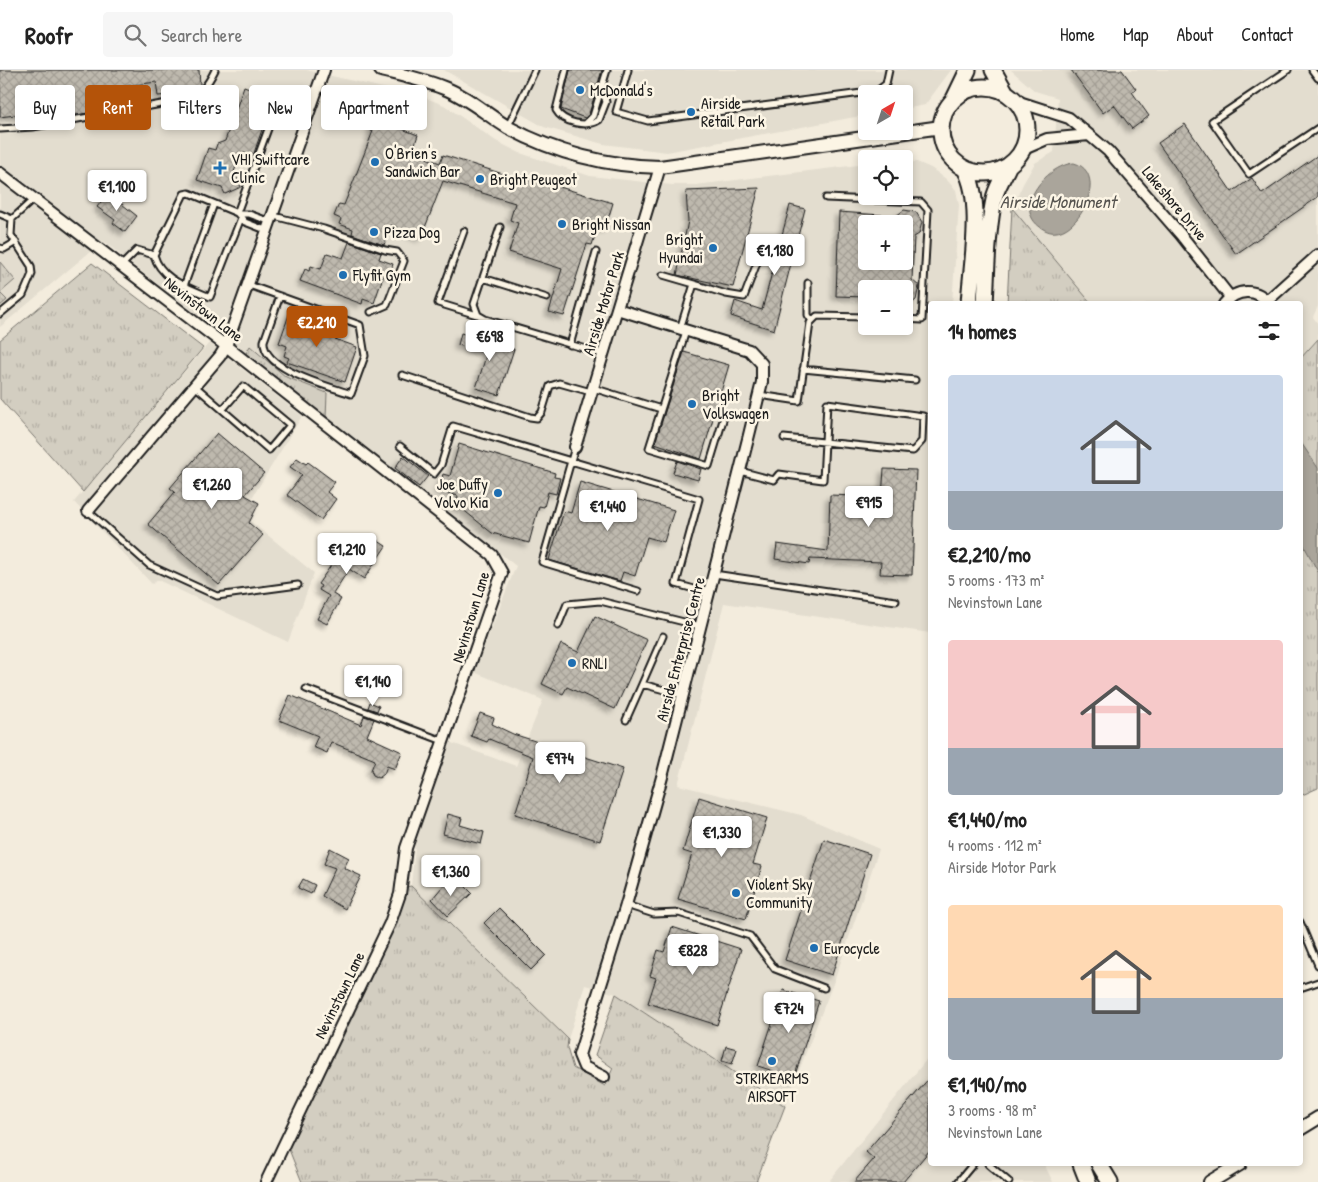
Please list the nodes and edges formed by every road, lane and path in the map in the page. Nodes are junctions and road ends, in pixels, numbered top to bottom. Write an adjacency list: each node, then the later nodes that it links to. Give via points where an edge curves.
1 (215, 70): 21 (lane, via 199,94 184,100 33,127)
2 (324, 70): 35 (street)
3 (381, 70): 18 (street, via 445,88)
4 (535, 70): 18 (lane)
5 (566, 70): 17 (lane, via 556,110 567,120)
6 (607, 70): 14 (lane)
7 (628, 70): 8 (lane, via 616,112 648,121 877,91 886,84)
8 (889, 70)
9 (968, 70): 16 (main road)
10 (993, 70): 15 (main road)
11 (1288, 70): 20 (lane, via 1212,121 1249,174)
12 (1312, 70): 13 (lane)
13 (1318, 78)
14 (602, 88): 17 (lane, via 592,119); 17 (lane, via 606,102 602,116 596,122)
15 (1011, 97): 16 (main road, via 993,88 979,87); 23 (street, Lakeshore Drive, via 1061,114); 24 (main road, via 1024,112 1027,126)
16 (953, 100): 19 (main road)
17 (586, 123)
18 (508, 127): 26 (street, via 542,143 597,161)
19 (941, 127): 26 (street); 27 (main road, via 947,152)
20 (1318, 128)
21 (0, 129)
22 (268, 130): 33 (lane)
23 (1089, 135): 24 (street, via 1047,139); 53 (street, Lakeshore Drive, via 1145,192)
24 (1024, 149): 25 (main road)
25 (1008, 166): 27 (main road, via 987,174); 55 (main road, via 992,211)
26 (660, 167): 58 (street, Airside Motor Park)
27 (965, 169): 54 (main road, via 976,204)
28 (0, 173): 29 (street, Nevinstown Lane)
29 (36, 198): 34 (lane); 44 (street, Nevinstown Lane)
30 (826, 198): 63 (lane, via 921,202 928,210 922,320)
31 (214, 204): 33 (lane); 41 (lane, via 189,193 184,194); 50 (lane)
32 (0, 214): 34 (lane)
33 (239, 215): 35 (lane, via 249,214); 35 (lane, via 245,222); 50 (lane, via 210,297)
34 (12, 219): 38 (lane, via 11,235)
35 (271, 223): 48 (street); 59 (lane, via 333,232 402,256 404,261 387,305)
36 (500, 227): 46 (lane)
37 (464, 231): 61 (lane, via 438,303)
38 (16, 242): 39 (lane); 60 (lane, via 31,266 32,274 23,296)
39 (0, 248)
40 (596, 252): 66 (lane)
41 (154, 255): 44 (lane, via 137,250); 50 (lane, via 164,273)
42 (760, 255): 49 (lane, via 744,297)
43 (1318, 255): 57 (street)
44 (122, 265): 67 (street, Nevinstown Lane)
45 (663, 276): 49 (lane)
46 (483, 278): 52 (lane); 61 (lane, via 474,304)
47 (808, 283): 64 (lane, via 808,315)
48 (249, 284): 51 (lane); 67 (street)
49 (694, 284): 65 (lane)
50 (184, 286)
51 (280, 296): 51 (lane, via 264,341 268,354 290,371 351,394 365,356 360,325)
52 (547, 298)
53 (1227, 300): 56 (street, via 1245,291 1254,292)
54 (969, 301)
55 (985, 301)
56 (1267, 301)
57 (1269, 301)
58 (617, 310): 65 (street, Airside Enterprise Centre); 68 (street, Airside Motor Park)
59 (372, 312)
60 (0, 314)
61 (478, 315): 66 (lane)
62 (858, 317): 64 (lane, via 816,316)
63 (913, 320)
64 (812, 321): 69 (lane)
65 (683, 330): 74 (street, Airside Enterprise Centre, via 750,350 762,364); 76 (lane)
66 (570, 345): 68 (lane)
67 (226, 346): 72 (street); 97 (street, Nevinstown Lane, via 492,555 499,564 502,573)
68 (603, 354): 73 (street, Airside Motor Park)
69 (803, 369): 71 (lane); 74 (lane, via 799,401)
70 (402, 375): 73 (lane, via 537,418 550,386 560,383)
71 (915, 380)
72 (195, 386): 75 (lane); 84 (street)
73 (592, 390): 76 (lane); 81 (street, Airside Motor Park)
74 (759, 395): 83 (street, Airside Enterprise Centre)
75 (222, 409): 75 (lane, via 269,450 290,425 243,386)
76 (661, 409): 77 (lane, via 649,448 709,466)
77 (724, 420)
78 (784, 438): 79 (lane)
79 (826, 442): 79 (lane, via 913,451 922,441 923,416 827,403); 83 (lane, via 823,480 779,474 774,480)
80 (400, 446): 82 (lane, via 434,474 441,465 453,426)
81 (575, 447): 82 (lane)
82 (571, 461): 87 (lane, via 542,562); 88 (lane, via 698,499 676,584)
83 (740, 472): 85 (street, Airside Enterprise Centre)
84 (88, 511): 86 (lane, via 149,565 217,596)
85 (714, 574): 88 (street, Airside Enterprise Centre); 89 (lane)
86 (298, 585)
87 (638, 591)
88 (709, 594): 91 (street, Airside Enterprise Centre)
89 (896, 601)
90 (558, 626): 91 (lane, via 568,604 600,601)
91 (701, 626): 95 (street, Airside Enterprise Centre)
92 (663, 636): 93 (lane)
93 (642, 684): 95 (lane); 96 (lane)
94 (306, 689): 97 (lane)
95 (683, 696): 98 (street, Airside Enterprise Centre)
96 (626, 720)
97 (443, 741): 113 (street, Nevinstown Lane, via 406,848 400,894 390,923)
98 (626, 905): 103 (lane, via 654,914 679,913 750,936 775,969); 104 (street, Airside Enterprise Centre, via 579,1055 584,1067)
99 (1303, 929): 100 (lane)
100 (1318, 965)
101 (1318, 982): 102 (lane)
102 (1303, 987)
103 (824, 988)
104 (604, 1077)
105 (1318, 1118): 106 (street)
106 (1303, 1127)
107 (971, 1166): 114 (lane)
108 (990, 1166): 112 (lane)
109 (1082, 1166): 115 (main road)
110 (1100, 1166): 116 (main road)
111 (1237, 1166): 117 (street)
112 (1007, 1181)
113 (266, 1182)
114 (958, 1182)
115 (1088, 1182)
116 (1110, 1182)
117 (1210, 1182)

